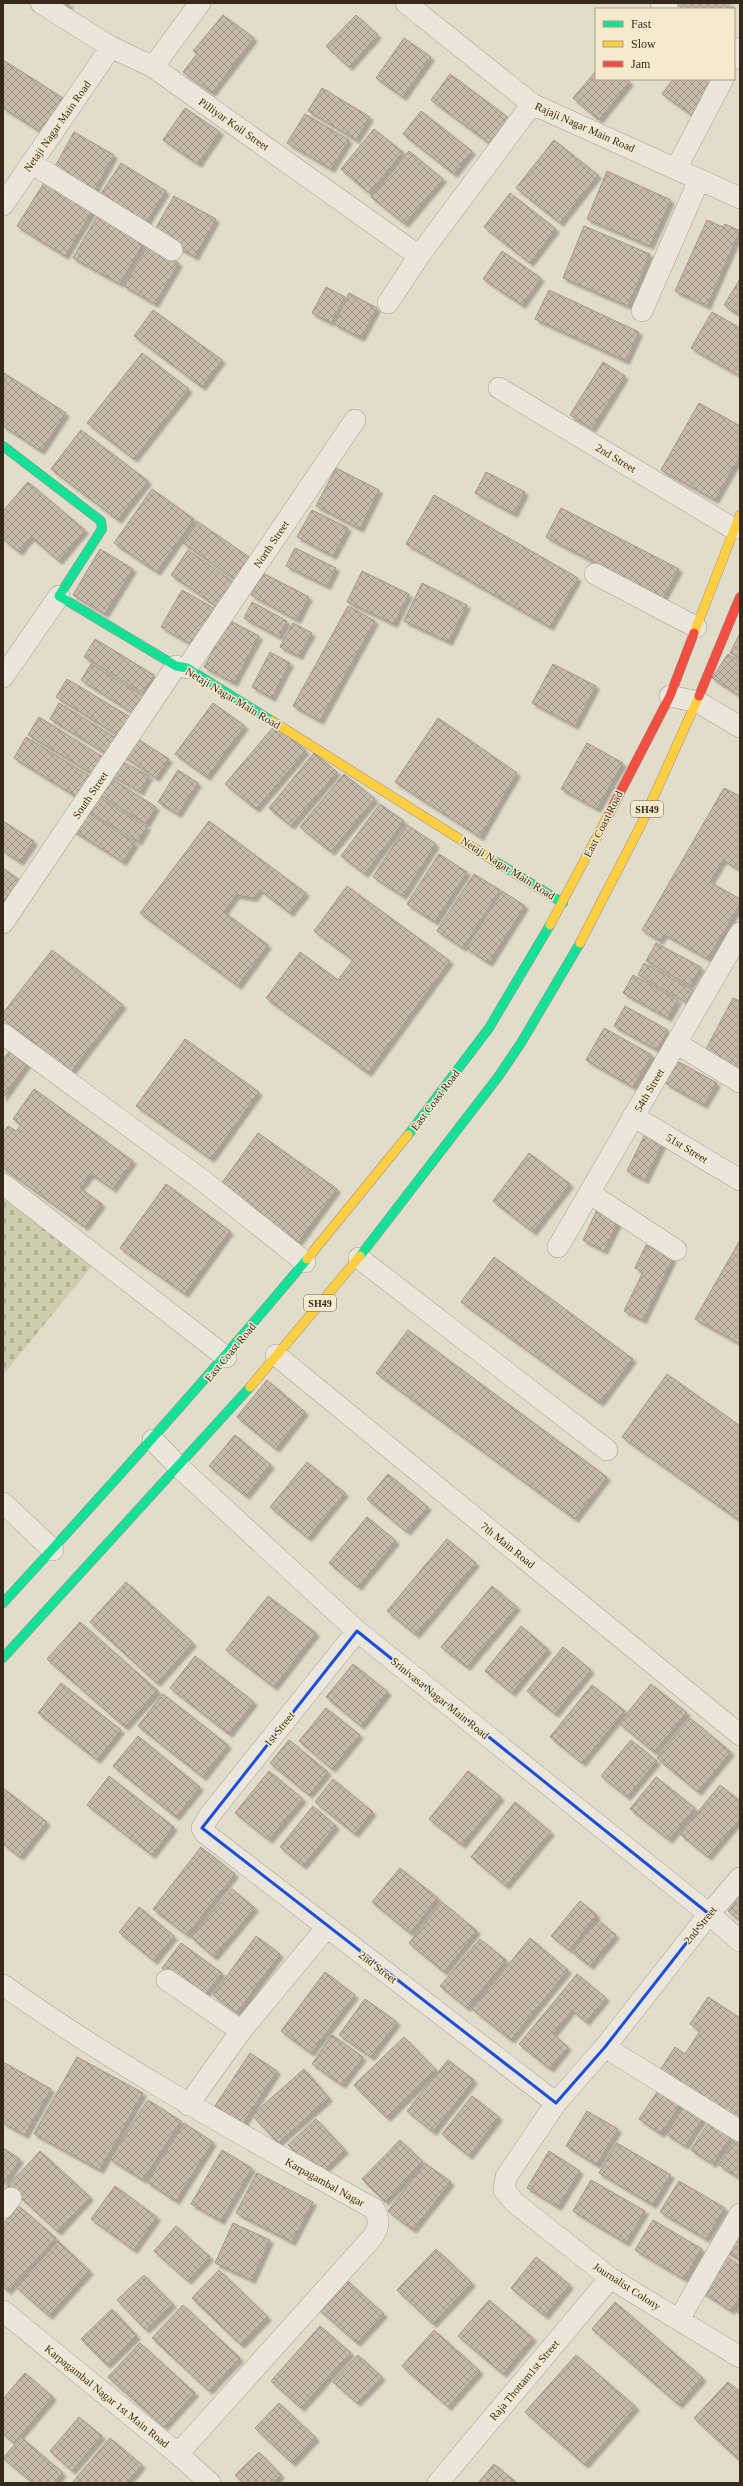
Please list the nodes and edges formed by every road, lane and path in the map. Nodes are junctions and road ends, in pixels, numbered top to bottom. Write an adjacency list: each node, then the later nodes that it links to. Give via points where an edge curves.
1 (42, 3): 4 (street, Pilliyar Koil Street)
2 (200, 3): 7 (street)
3 (406, 3): 9 (street, Rajaji Nagar Main Road)
4 (111, 47): 7 (street, Pilliyar Koil Street); 10 (street, Netaji Nagar Main Road)
5 (740, 48): 6 (street)
6 (735, 57)
7 (154, 67): 16 (street, Pilliyar Koil Street)
8 (722, 80): 11 (street)
9 (532, 104): 11 (street, Rajaji Nagar Main Road); 16 (street)
10 (31, 163): 14 (street, Netaji Nagar Main Road); 15 (street)
11 (676, 169): 12 (street, Rajaji Nagar Main Road)
12 (699, 180): 13 (street, Rajaji Nagar Main Road); 18 (street)
13 (740, 198)
14 (4, 199)
15 (172, 250)
16 (419, 256): 17 (street)
17 (388, 303)
18 (642, 311)
19 (499, 388): 22 (street, 2nd Street)
20 (355, 420): 27 (street, North Street)
21 (3, 446): 24 (main road, via 101,521 102,529)
22 (737, 522): 26 (main road, East Coast Road / SH49)
23 (595, 574): 26 (street)
24 (59, 596): 27 (main road, Netaji Nagar Main Road); 28 (street)
25 (740, 597): 30 (main road, SH49)
26 (696, 627): 29 (main road, East Coast Road / SH49)
27 (182, 667): 32 (main road, Netaji Nagar Main Road); 33 (street, South Street)
28 (3, 677)
29 (670, 696): 30 (street); 32 (main road, East Coast Road / SH49)
30 (698, 702): 31 (street); 45 (main road, SH49, via 596,916 521,1043)
31 (740, 727)
32 (563, 902): 46 (main road, East Coast Road / SH49, via 489,1028 411,1132)
33 (3, 923)
34 (740, 933): 35 (street, 54th Street)
35 (733, 959): 37 (street, 54th Street)
36 (3, 1034): 46 (street, via 202,1180)
37 (676, 1044): 38 (street); 39 (street, 54th Street)
38 (740, 1082)
39 (633, 1116): 40 (street, 51st Street); 42 (street, 54th Street)
40 (740, 1180)
41 (3, 1184): 48 (street)
42 (589, 1193): 43 (street, 54th Street); 44 (street)
43 (558, 1247)
44 (676, 1250)
45 (359, 1258): 47 (main road, SH49); 50 (street)
46 (305, 1262): 48 (main road, East Coast Road / SH49)
47 (276, 1355): 51 (main road, SH49); 57 (street, 7th Main Road)
48 (226, 1357): 49 (main road, East Coast Road / SH49)
49 (153, 1440): 51 (street, Srinivasa Nagar Main Road); 53 (main road, East Coast Road / SH49)
50 (607, 1450)
51 (179, 1467): 55 (street, Srinivasa Nagar Main Road); 56 (main road, SH49)
52 (3, 1503): 53 (street)
53 (53, 1550): 54 (main road, East Coast Road / SH49)
54 (3, 1602)
55 (357, 1631): 58 (street, 1st Street); 60 (street, Srinivasa Nagar Main Road)
56 (3, 1658)
57 (740, 1735)
58 (202, 1828): 61 (street, 2nd Street, via 205,1833)
59 (740, 1878): 60 (street, 2nd Street)
60 (709, 1914): 62 (street, Srinivasa Nagar Main Road); 66 (street, 2nd Street)
61 (327, 1927): 65 (street); 67 (street, 2nd Street)
62 (740, 1941)
63 (166, 1980): 65 (street)
64 (3, 1985): 68 (street, Karpagambal Nagar, via 62,2027)
65 (241, 2031): 68 (street)
66 (605, 2047): 67 (street, 2nd Street); 69 (street)
67 (556, 2103): 70 (street, 2nd Street, via 506,2177)
68 (188, 2105): 76 (street, Karpagambal Nagar, via 374,2209 379,2225 370,2240)
69 (740, 2131)
70 (504, 2190): 72 (street, Journalist Colony, via 514,2202)
71 (740, 2214): 74 (street)
72 (610, 2278): 74 (street, Journalist Colony); 78 (street, Raja Thottam1st Street)
73 (3, 2311): 76 (street, Karpagambal Nagar 1st Main Road)
74 (679, 2319): 75 (street, Journalist Colony)
75 (740, 2357)
76 (178, 2454): 77 (street, Karpagambal Nagar 1st Main Road)
77 (210, 2483)
78 (438, 2483)

